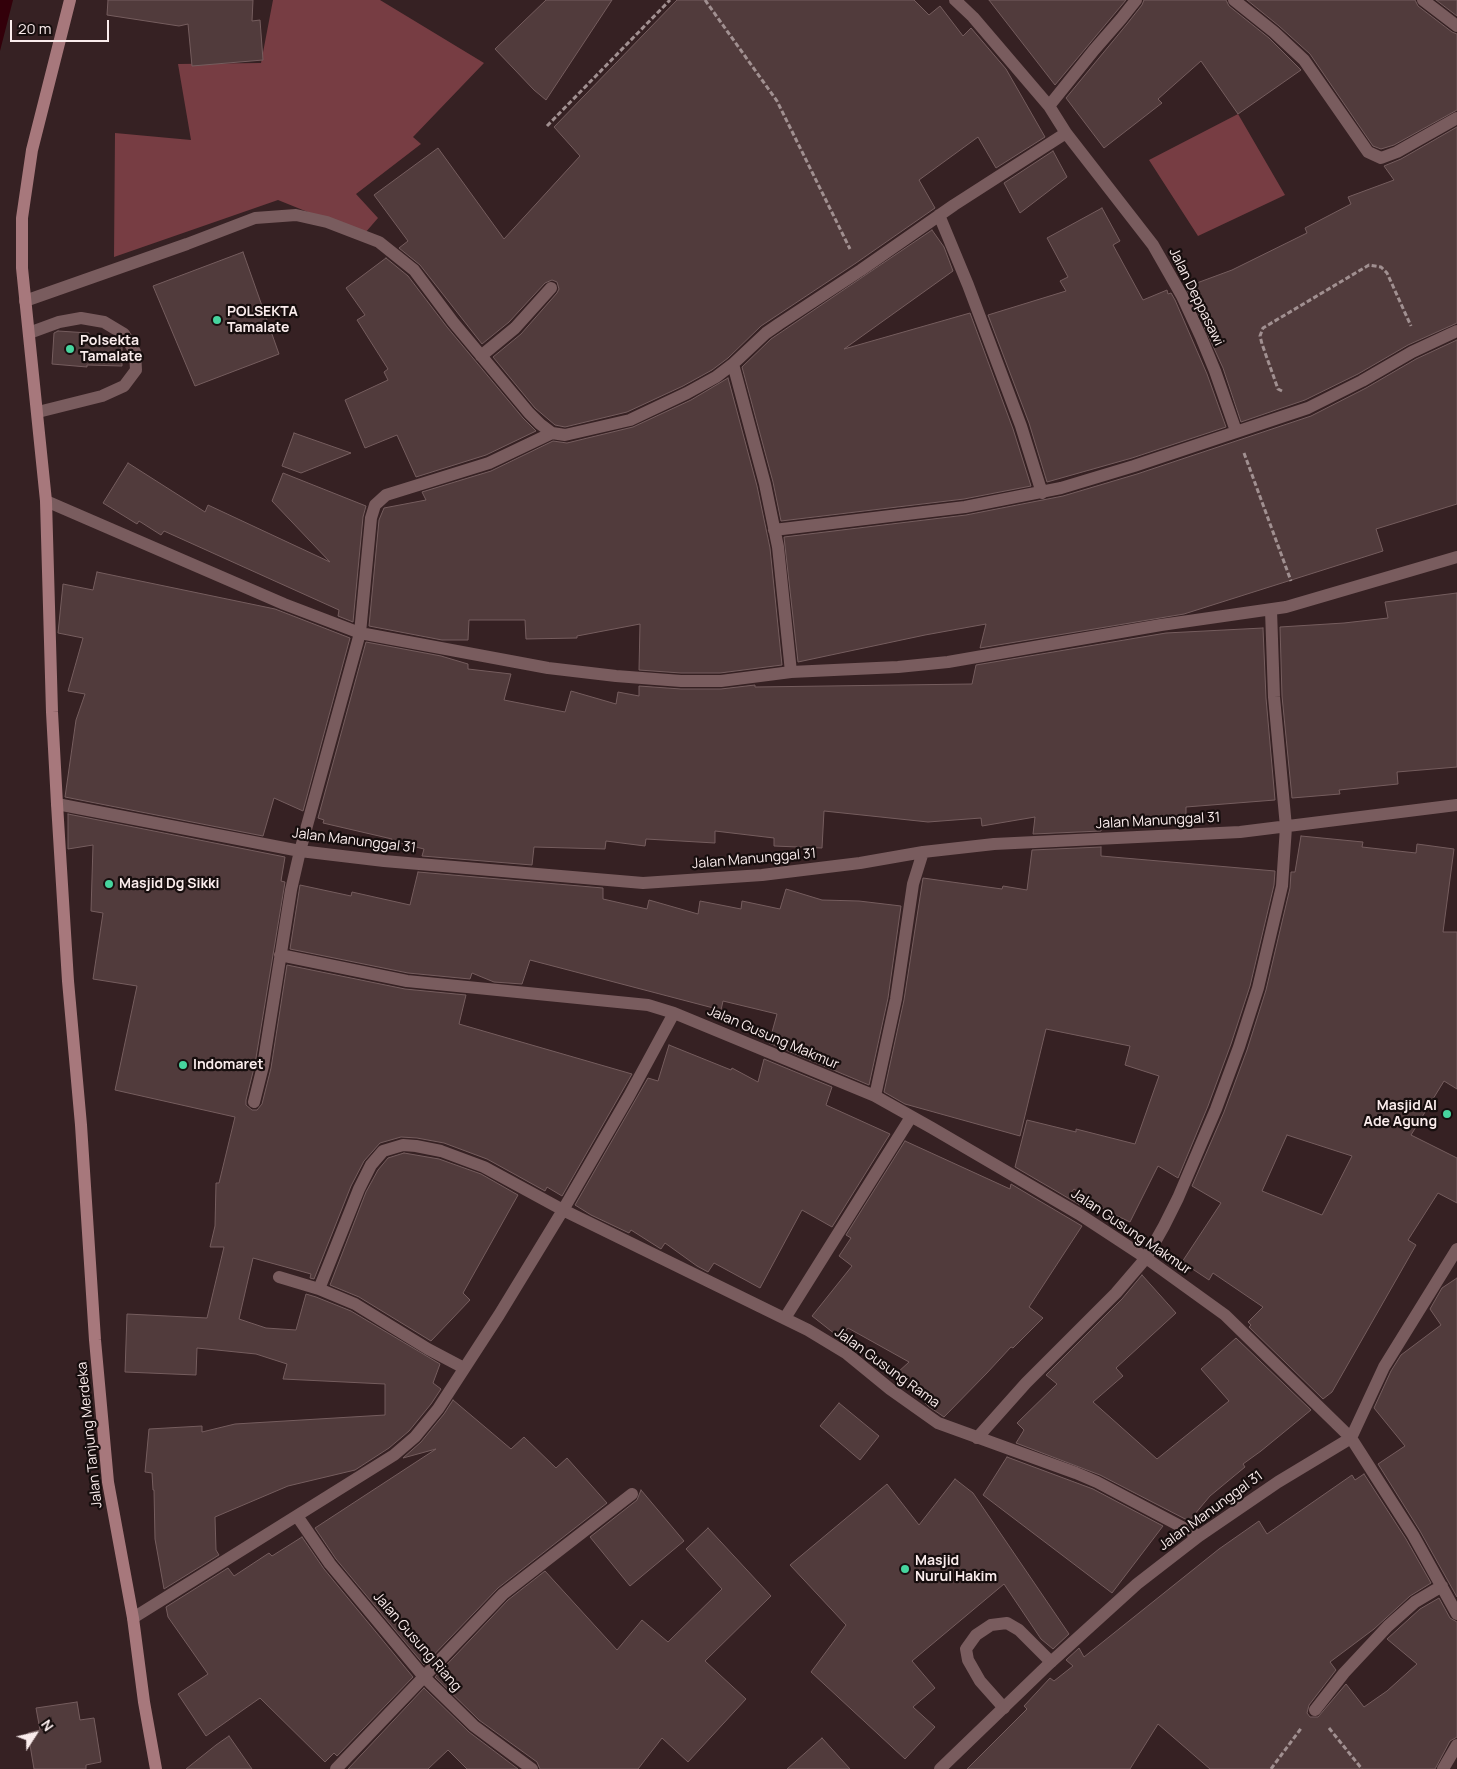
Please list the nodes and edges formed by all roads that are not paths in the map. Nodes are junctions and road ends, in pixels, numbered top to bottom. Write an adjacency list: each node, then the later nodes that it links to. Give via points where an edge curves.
1 (70, 0): 12 (street, Jalan Tanjung Merdeka, via 32,150 22,218)
2 (955, 0): 7 (street, Jalan Deppasawi)
3 (1136, 0): 7 (street)
4 (1234, 0): 8 (street, via 1304,60 1368,152 1381,158 1397,152)
5 (1423, 0): 6 (street)
6 (1457, 26)
7 (1049, 106): 9 (street, Jalan Deppasawi)
8 (1457, 118)
9 (1066, 133): 10 (street); 18 (street, Jalan Deppasawi, via 1154,245 1201,337)
10 (940, 215): 16 (street, via 766,333); 20 (street, via 1021,426)
11 (551, 288): 15 (street, via 515,328)
12 (25, 301): 14 (street, Jalan Tanjung Merdeka); 15 (street, via 255,218 296,215 364,235 394,253 414,270)
13 (1457, 332): 18 (street, via 1420,348 1326,400)
14 (29, 333): 17 (street, Jalan Tanjung Merdeka); 17 (street, via 81,318 104,322 124,334 135,352 136,370 124,386 102,396)
15 (481, 356): 19 (street, via 540,424)
16 (733, 364): 19 (street, via 687,393 630,420 565,435); 22 (street)
17 (38, 412): 21 (street, Jalan Tanjung Merdeka)
18 (1236, 431): 20 (street)
19 (552, 433): 25 (street, via 489,463 386,496 375,505)
20 (1042, 493): 22 (street, via 965,507)
21 (46, 501): 25 (street, via 284,604); 27 (street, Jalan Tanjung Merdeka)
22 (774, 530): 26 (street)
23 (1457, 557): 24 (street)
24 (1271, 610): 26 (street, via 948,662 898,668); 29 (street, via 1274,697)
25 (360, 633): 26 (street, via 548,668 616,676 721,681); 30 (street)
26 (791, 672)
27 (57, 804): 30 (street, Jalan Manunggal 31); 51 (street, Jalan Tanjung Merdeka, via 108,1482)
28 (1457, 805): 29 (street, Jalan Manunggal 31)
29 (1286, 827): 31 (street, Jalan Manunggal 31, via 994,844); 39 (street, via 1280,895 1242,1039 1178,1198)
30 (300, 851): 31 (street, Jalan Manunggal 31, via 644,883 762,875); 32 (street)
31 (923, 852): 34 (street, via 913,884 896,999)
32 (280, 955): 33 (street, Jalan Gusung Makmur, via 407,981 625,1002); 35 (street, via 263,1066)
33 (674, 1013): 34 (street, Jalan Gusung Makmur); 37 (street)
34 (875, 1096): 36 (street, Jalan Gusung Makmur)
35 (254, 1102)
36 (912, 1117): 39 (street, Jalan Gusung Makmur, via 1036,1188); 42 (street)
37 (563, 1210): 41 (street, Jalan Gusung Rama, via 454,1155 416,1146 394,1147 383,1151 371,1165); 42 (street, Jalan Gusung Rama); 43 (street)
38 (1457, 1249): 45 (street, via 1384,1367)
39 (1146, 1258): 44 (street); 45 (street, Jalan Gusung Makmur, via 1225,1315)
40 (279, 1276): 41 (street)
41 (319, 1289): 43 (street, via 355,1304)
42 (785, 1318): 44 (street, Jalan Gusung Rama, via 846,1353 938,1423)
43 (464, 1368): 47 (street, via 438,1409 415,1437 394,1455)
44 (977, 1438): 48 (street, Jalan Gusung Rama, via 1076,1472)
45 (1351, 1438): 48 (street, Jalan Manunggal 31, via 1278,1482); 49 (street, Jalan Gusung Makmur)
46 (632, 1494): 53 (street, via 503,1594)
47 (297, 1516): 51 (street); 53 (street, Jalan Gusung Riang, via 330,1564)
48 (1199, 1536): 52 (street, Jalan Manunggal 31, via 1138,1584)
49 (1442, 1586): 50 (street, Jalan Gusung Makmur); 55 (street, via 1415,1602 1388,1626)
50 (1457, 1614)
51 (133, 1618): 57 (street, Jalan Tanjung Merdeka)
52 (1051, 1662): 54 (street, Jalan Manunggal 31); 54 (street, via 1008,1623 991,1625 976,1636 966,1649 968,1660 980,1681)
53 (424, 1677): 58 (street); 59 (street, Jalan Gusung Riang, via 474,1726)
54 (1004, 1708): 60 (street, Jalan Manunggal 31)
55 (1315, 1710)
56 (1457, 1745): 61 (street)
57 (156, 1769)
58 (336, 1769)
59 (532, 1769)
60 (940, 1769)
61 (1443, 1769)

